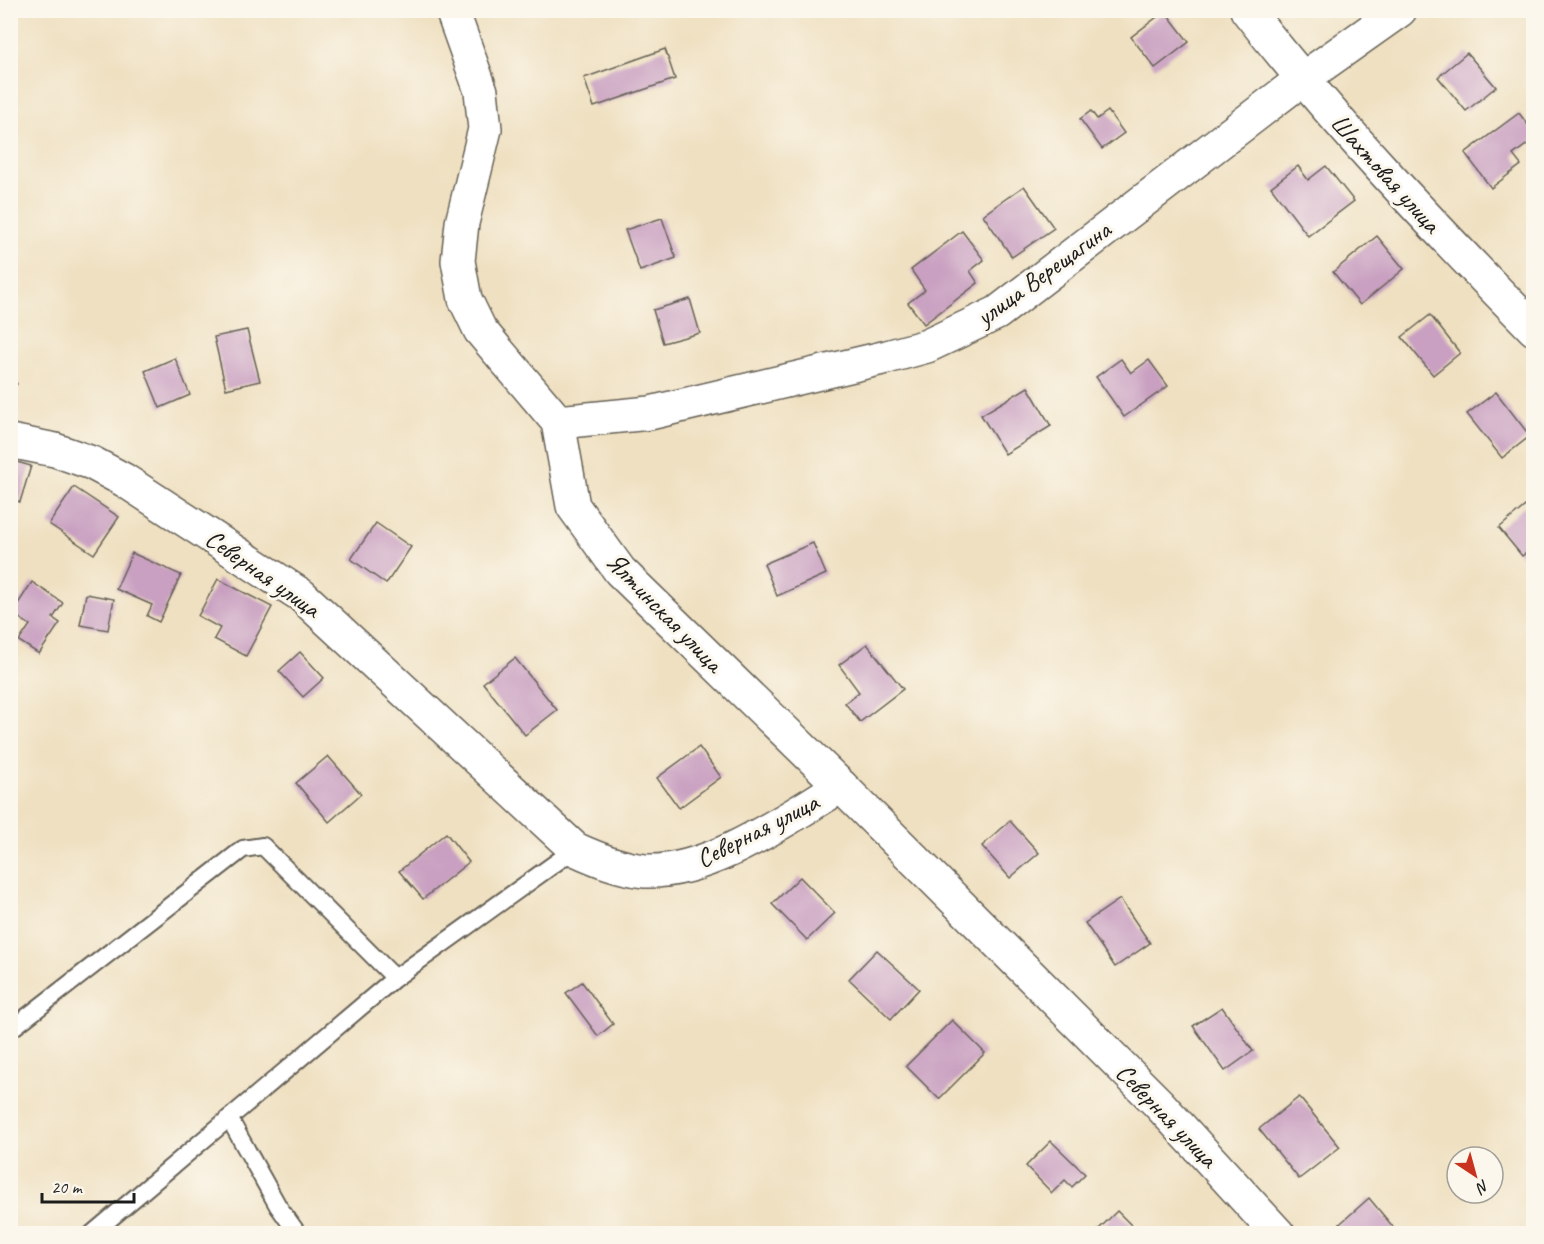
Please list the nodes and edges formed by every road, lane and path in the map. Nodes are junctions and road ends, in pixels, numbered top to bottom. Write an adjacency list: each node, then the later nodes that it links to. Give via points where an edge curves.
1 (452, 10): 6 (street, via 481,91 485,129 461,232 458,261 465,299 480,330 500,357)
2 (1246, 10): 4 (street, Шахтовая улица)
3 (1400, 10): 4 (street, улица Верещагина)
4 (1301, 80): 5 (street, Шахтовая улица, via 1427,220); 6 (street, улица Верещагина, via 997,312 927,346 650,413)
5 (1533, 329)
6 (558, 422): 8 (street, Ялтинская улица, via 573,506 620,572)
7 (10, 441): 9 (street, Северная улица, via 92,463 301,595)
8 (841, 786): 9 (street, Северная улица, via 773,826 691,865 644,871); 15 (street, Северная улица, via 1158,1103)
9 (575, 849): 10 (lane)
10 (395, 978): 11 (lane, via 263,846 243,849); 12 (lane)
11 (10, 1030)
12 (229, 1118): 13 (lane); 14 (lane, via 278,1206)
13 (92, 1233)
14 (298, 1233)
15 (1278, 1233)

